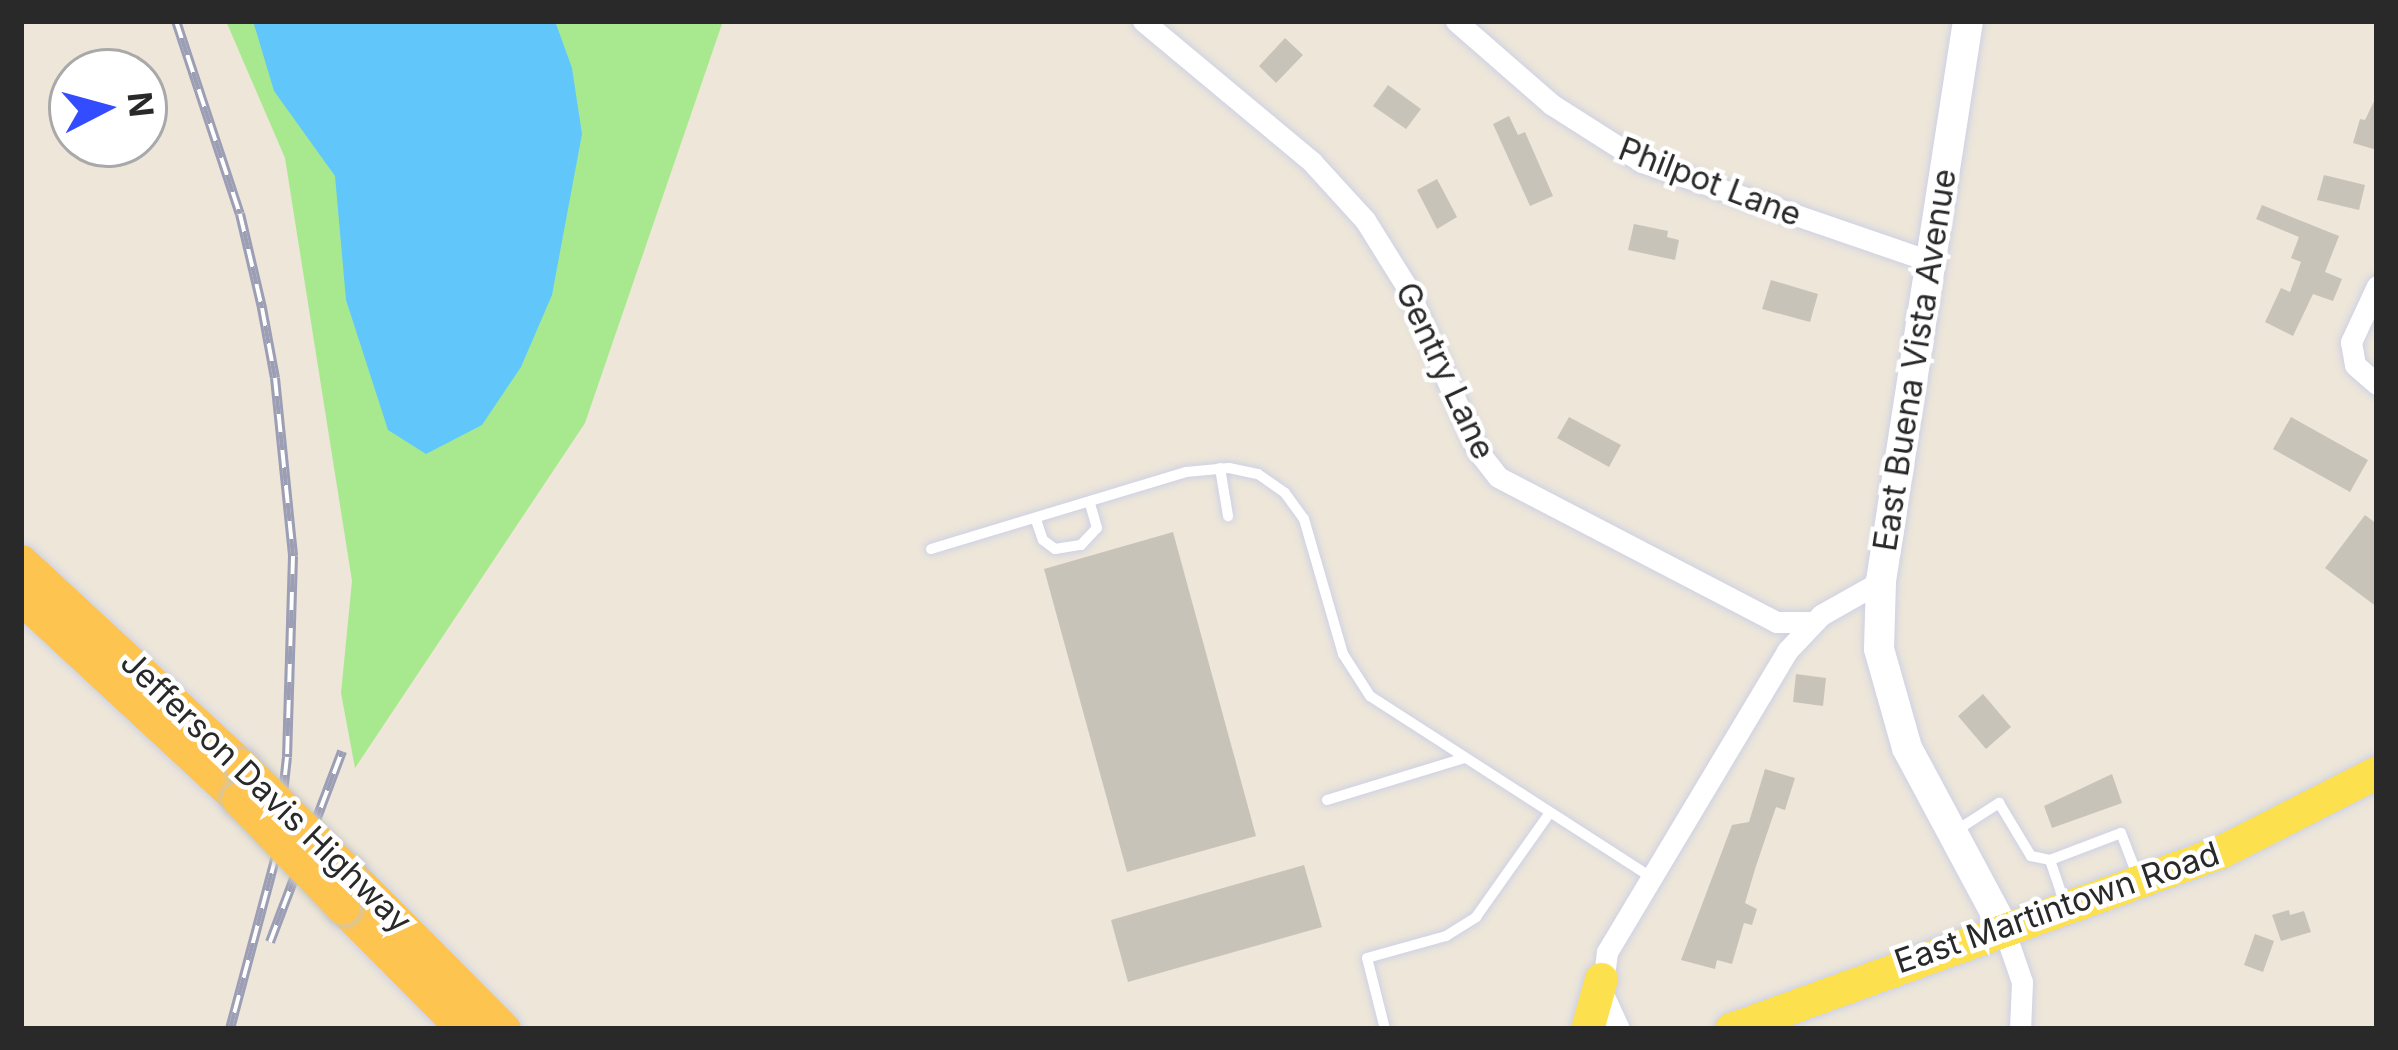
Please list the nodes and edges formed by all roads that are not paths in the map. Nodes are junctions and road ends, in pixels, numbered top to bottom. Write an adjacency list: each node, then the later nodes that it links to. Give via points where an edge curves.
1 (1143, 21): 15 (street, Gentry Lane, via 1312,162 1365,220 1408,289 1477,450 1498,477 1776,622)
2 (1456, 21): 4 (street, Philpot Lane, via 1551,104 1642,162)
3 (1968, 21): 4 (main road, East Buena Vista Avenue)
4 (1929, 261): 13 (main road, East Buena Vista Avenue)
5 (2377, 286): 6 (street, via 2351,342 2354,365)
6 (2377, 384)
7 (1220, 468): 8 (lane); 9 (lane); 16 (lane, via 1250,470 1286,493 1310,535 1342,654 1359,684)
8 (1090, 503): 10 (lane); 10 (lane, via 1096,528 1081,545 1055,549)
9 (1228, 516)
10 (1036, 520): 11 (lane)
11 (932, 549)
12 (21, 561): 18 (highway, Jefferson Davis Highway, via 158,682)
13 (1881, 580): 15 (street, East Buena Vista Avenue); 21 (main road, via 1879,649 1894,718)
14 (21, 598): 18 (highway, Jefferson Davis Highway)
15 (1813, 622): 23 (street, East Buena Vista Avenue, via 1773,672)
16 (1464, 758): 19 (lane); 20 (lane)
17 (2377, 772): 24 (main road, East Martintown Road, via 2220,852)
18 (240, 783): 28 (highway, Jefferson Davis Highway, bridge, via 349,873); 29 (highway, Jefferson Davis Highway, bridge, via 343,908)
19 (1327, 800)
20 (1549, 814): 23 (lane); 32 (lane, via 1476,916 1446,936 1367,958)
21 (1952, 834): 22 (lane, via 1999,803 2031,856); 26 (main road)
22 (2050, 860): 24 (lane, via 2120,832); 25 (lane)
23 (1652, 878): 27 (street, East Buena Vista Avenue, via 1607,952)
24 (2139, 880): 25 (main road, East Martintown Road)
25 (2066, 905): 26 (main road, East Martintown Road)
26 (2003, 927): 35 (main road, East Martintown Road); 36 (street, via 2022,982)
27 (1601, 979): 33 (main road); 34 (street)
28 (458, 982): 30 (highway, Jefferson Davis Highway); 31 (highway)
29 (464, 1029)
30 (504, 1029)
31 (517, 1029)
32 (1384, 1029)
33 (1586, 1029)
34 (1619, 1029)
35 (1731, 1029)
36 (2020, 1029)

